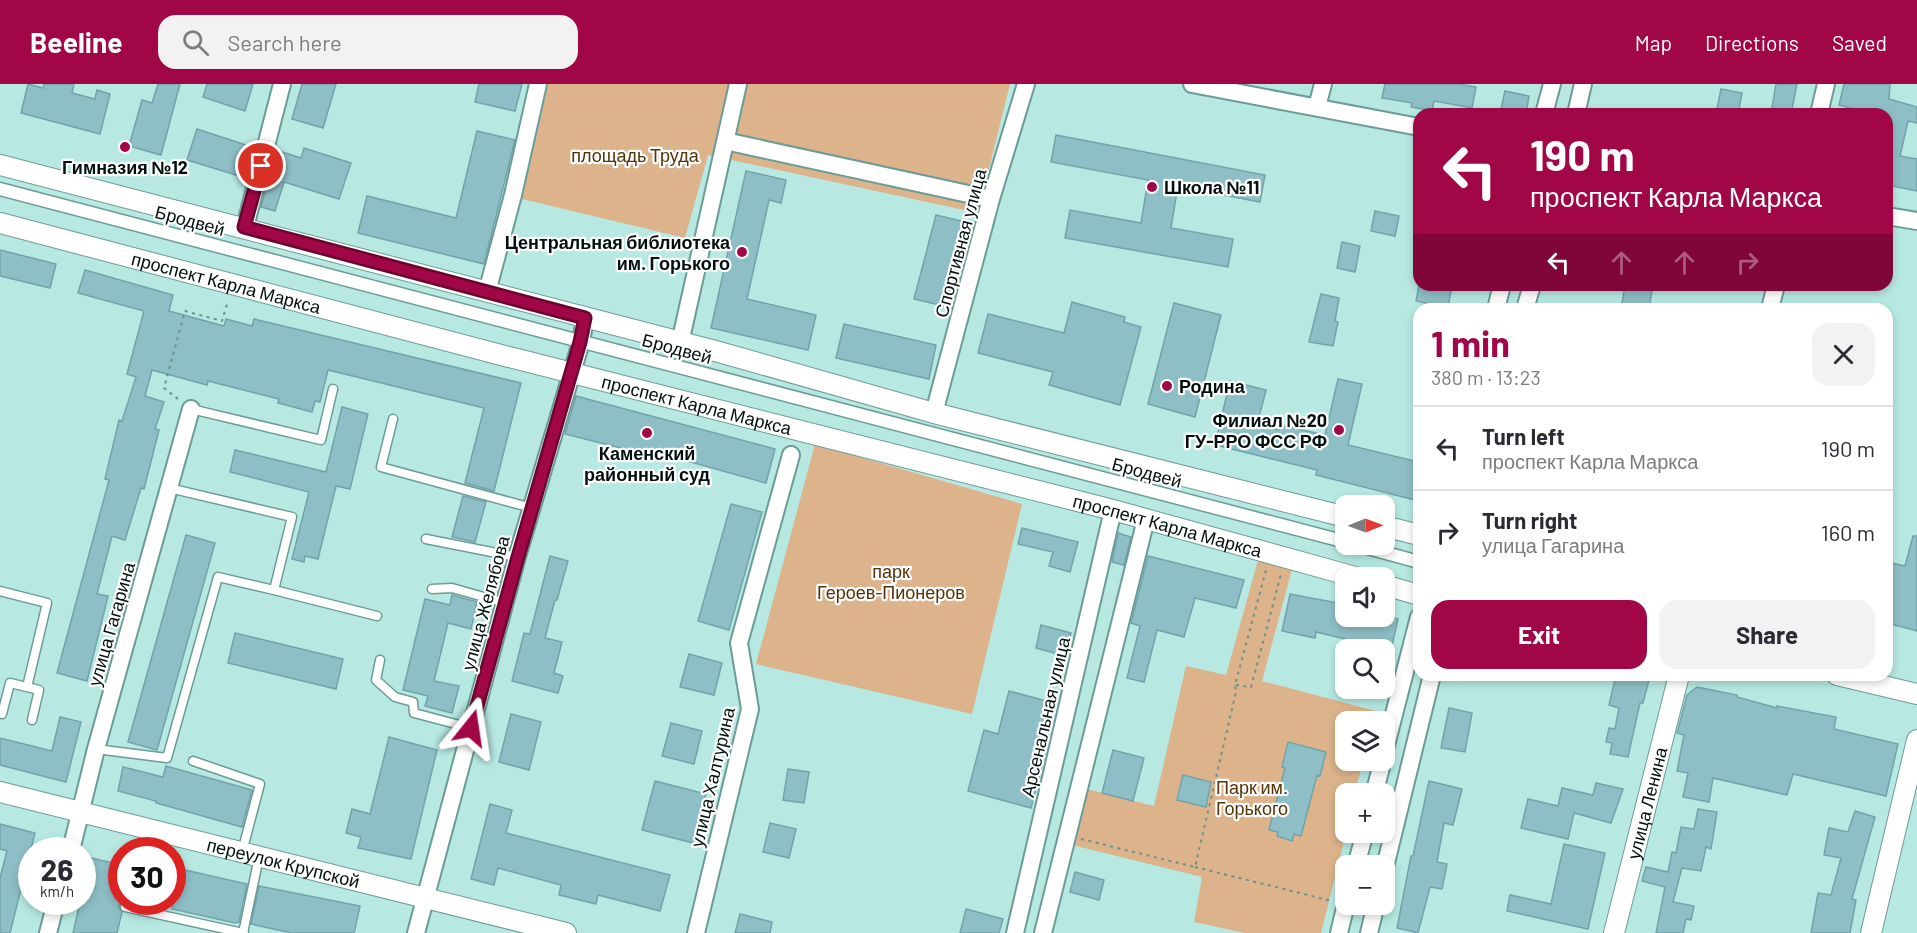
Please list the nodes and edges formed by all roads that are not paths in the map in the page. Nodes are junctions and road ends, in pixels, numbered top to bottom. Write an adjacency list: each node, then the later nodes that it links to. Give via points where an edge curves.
1 (282, 84): 22 (street)
2 (538, 84): 23 (street)
3 (738, 84): 15 (street)
4 (1026, 84): 18 (street, Спортивная улица)
5 (1192, 84): 10 (street)
6 (1323, 84): 10 (street)
7 (1552, 84): 11 (street)
8 (1583, 84): 12 (street)
9 (1826, 84): 13 (street)
10 (1317, 107): 14 (street)
11 (1546, 108)
12 (1577, 108)
13 (1820, 108)
14 (1413, 126)
15 (725, 141): 18 (street); 26 (street)
16 (0, 165): 22 (street)
17 (0, 189): 25 (street, Бродвей)
18 (992, 199): 30 (street, Спортивная улица)
19 (1893, 217): 20 (street)
20 (1917, 221)
21 (0, 223): 27 (street, проспект Карла Маркса)
22 (244, 227): 23 (street)
23 (487, 292): 24 (street)
24 (585, 318): 25 (street, улица Желябова); 26 (street)
25 (580, 342): 27 (street, улица Желябова); 40 (street, Бродвей)
26 (680, 343): 30 (street)
27 (571, 373): 34 (street, улица Желябова); 35 (street, проспект Карла Маркса)
28 (333, 389): 29 (lane, via 321,440)
29 (191, 409): 33 (street, улица Гагарина)
30 (934, 413): 36 (street)
31 (393, 419): 34 (lane, via 381,467)
32 (791, 455): 81 (street, улица Халтурина, via 739,643 750,709)
33 (169, 488): 48 (lane, via 292,517); 65 (street, улица Гагарина)
34 (532, 508): 43 (street, улица Желябова)
35 (1113, 510): 37 (street, проспект Карла Маркса); 82 (street, Арсенальная улица)
36 (1335, 514)
37 (1146, 519): 45 (street, проспект Карла Маркса); 83 (street)
38 (1395, 529): 39 (street)
39 (1413, 533)
40 (1335, 539)
41 (426, 540): 43 (lane)
42 (1393, 555): 44 (street)
43 (518, 557): 51 (street, улица Желябова)
44 (1413, 560)
45 (1335, 571)
46 (1395, 588): 50 (street)
47 (432, 589): 51 (lane, via 452,588)
48 (274, 590): 52 (lane); 65 (lane, via 218,577 167,758)
49 (0, 591): 58 (lane, via 47,603)
50 (1413, 593)
51 (505, 603): 63 (street, улица Желябова)
52 (377, 616)
53 (1413, 640): 60 (street)
54 (380, 660): 63 (lane, via 376,680 395,697 413,702 414,713)
55 (1431, 681): 71 (street)
56 (1677, 681): 86 (street, улица Ленина)
57 (1862, 681): 59 (street)
58 (27, 687): 61 (lane, via 10,683); 62 (lane, via 39,690)
59 (1917, 694)
60 (1395, 711)
61 (2, 714)
62 (32, 720)
63 (471, 728): 72 (street, улица Желябова)
64 (1917, 740): 87 (street)
65 (96, 749): 68 (street, улица Гагарина)
66 (193, 761): 70 (lane, via 260,784)
67 (0, 792): 68 (street, переулок Крупской)
68 (81, 811): 69 (street, улица Гагарина); 70 (street, переулок Крупской)
69 (74, 837)
70 (250, 855): 72 (street, переулок Крупской); 78 (lane)
71 (1388, 855)
72 (426, 898): 79 (street, улица Желябова); 80 (street, переулок Крупской)
73 (53, 915): 77 (street)
74 (165, 915): 78 (lane)
75 (1340, 915): 84 (street)
76 (1374, 915): 85 (street)
77 (48, 933)
78 (244, 933)
79 (417, 933)
80 (566, 933)
81 (696, 933)
82 (1015, 933)
83 (1043, 933)
84 (1339, 933)
85 (1369, 933)
86 (1614, 933)
87 (1871, 933)

